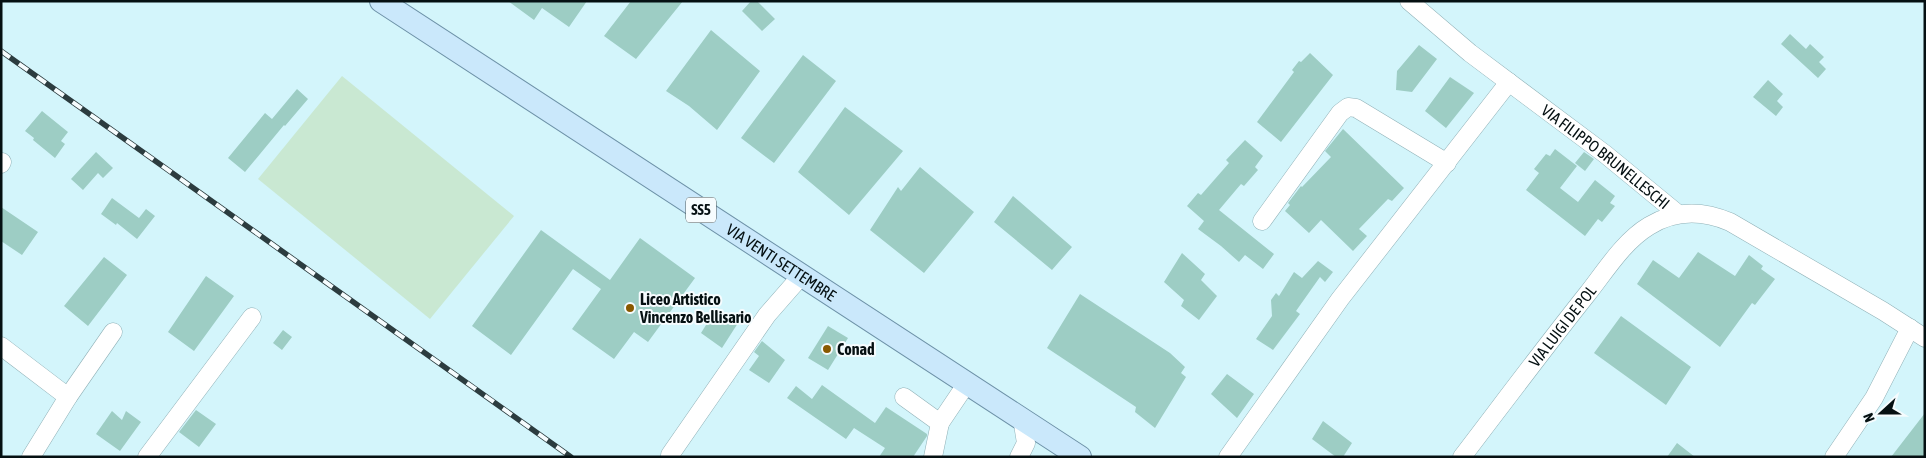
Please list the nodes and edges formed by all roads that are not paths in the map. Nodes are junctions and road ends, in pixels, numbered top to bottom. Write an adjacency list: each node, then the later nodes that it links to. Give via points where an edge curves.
1 (381, 1): 7 (main road, VIA VENTI SETTEMBRE / SS5)
2 (1409, 1): 3 (street, VIA FILIPPO BRUNELLESCHI, via 1458,44)
3 (1509, 82): 4 (street); 5 (street, VIA FILIPPO BRUNELLESCHI)
4 (1448, 163): 6 (street, via 1356,108 1348,108 1340,113); 23 (street, via 1340,299)
5 (1678, 214): 10 (street, VIA FILIPPO BRUNELLESCHI, via 1706,214 1730,222); 24 (street, VIA LUIGI DE POL, via 1649,226 1630,242)
6 (1262, 221)
7 (802, 275): 12 (main road, VIA VENTI SETTEMBRE / SS5); 17 (street, via 768,315)
8 (252, 317): 19 (street)
9 (113, 332): 13 (street)
10 (1918, 332): 25 (street)
11 (1, 346): 13 (street)
12 (966, 383): 15 (main road, VIA VENTI SETTEMBRE / SS5); 16 (street)
13 (68, 397): 18 (street)
14 (904, 397): 16 (street)
15 (1022, 418): 21 (street, via 1026,443); 22 (main road, VIA VENTI SETTEMBRE / SS5)
16 (940, 423): 20 (street)
17 (670, 455)
18 (31, 457)
19 (147, 457)
20 (933, 457)
21 (1019, 457)
22 (1080, 457)
23 (1228, 457)
24 (1462, 457)
25 (1834, 457)

